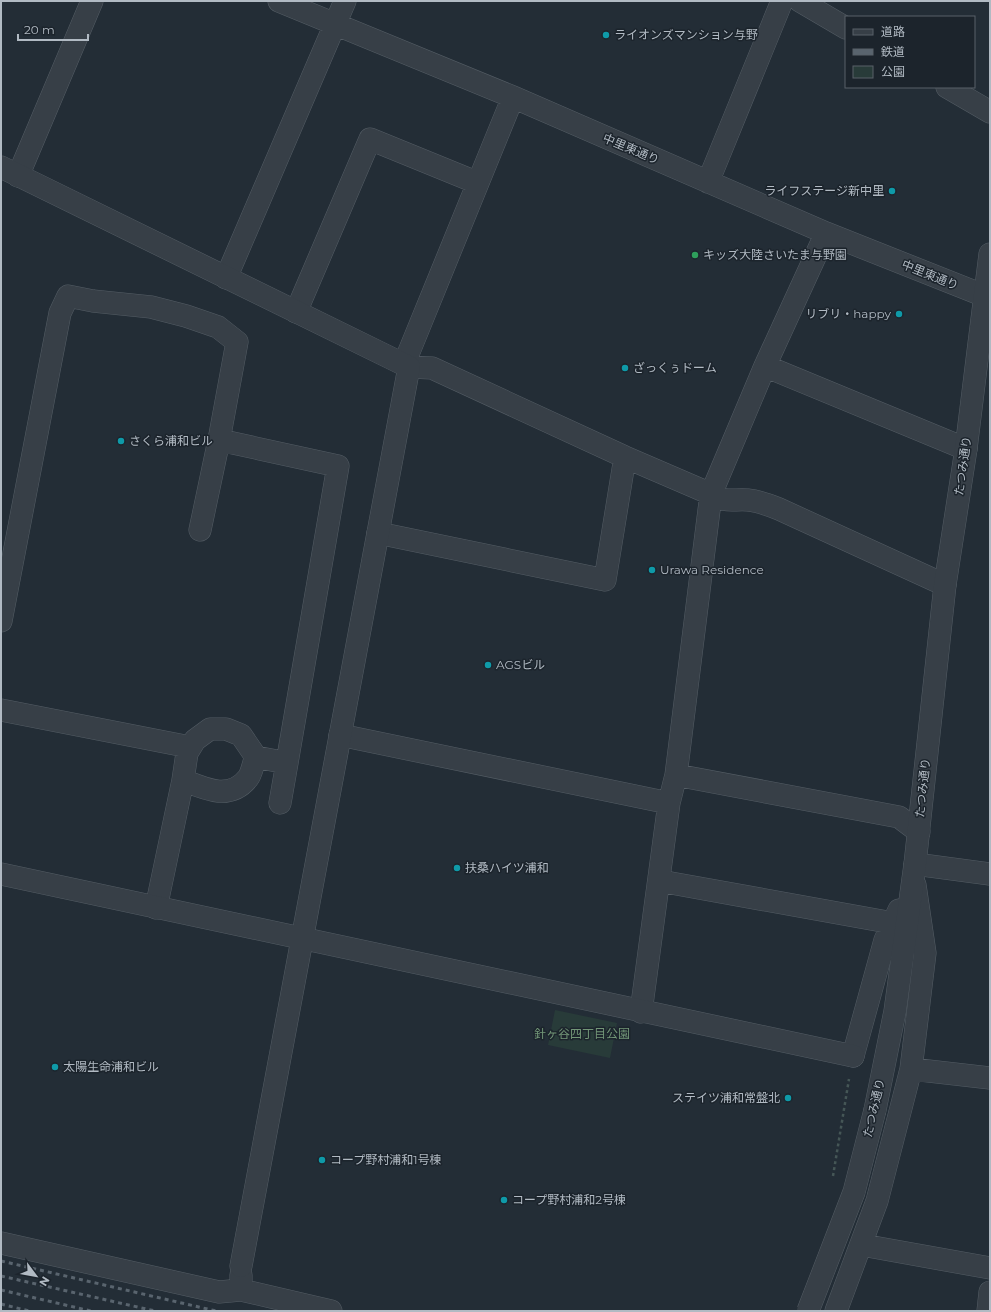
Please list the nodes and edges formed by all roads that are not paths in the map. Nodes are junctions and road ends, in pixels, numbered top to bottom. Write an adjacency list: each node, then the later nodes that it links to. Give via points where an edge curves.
1 (92, 1): 11 (street)
2 (279, 1): 6 (street, 中里東通り)
3 (346, 1): 6 (street)
4 (782, 1): 12 (street)
5 (800, 1): 7 (street)
6 (335, 25): 9 (street, 中里東通り); 16 (street)
7 (845, 27)
8 (949, 88): 10 (street)
9 (513, 98): 12 (street, 中里東通り); 13 (street)
10 (990, 112)
11 (10, 171): 16 (street)
12 (708, 182): 14 (street, 中里東通り)
13 (478, 183): 18 (street, via 370,139); 20 (street)
14 (826, 233): 17 (street, 中里東通り); 21 (street)
15 (990, 254): 17 (street, たつみ通り)
16 (226, 278): 18 (street)
17 (987, 297): 19 (street, たつみ通り)
18 (296, 312): 20 (street)
19 (976, 363): 22 (street); 24 (street, たつみ通り)
20 (407, 366): 25 (street, via 432,368); 28 (street)
21 (765, 366): 24 (street); 26 (street)
22 (990, 381)
23 (219, 440): 27 (street); 30 (street, via 237,342 218,327 158,308 68,296 60,313); 35 (street, via 338,466)
24 (966, 449): 29 (street, たつみ通り)
25 (625, 457): 26 (street); 28 (street, via 605,580)
26 (711, 494): 29 (street, via 720,500 762,502); 36 (street)
27 (200, 530)
28 (378, 533): 32 (street)
29 (945, 585): 40 (street, たつみ通り)
30 (1, 621)
31 (1, 710): 33 (street)
32 (340, 735): 39 (street); 47 (street)
33 (190, 747): 34 (street, via 210,729 226,729 241,735); 37 (street)
34 (256, 757): 35 (street); 37 (street, via 248,777 233,790 218,792)
35 (287, 763): 38 (street)
36 (676, 775): 39 (street); 40 (street, via 899,817)
37 (183, 780): 45 (street)
38 (280, 803)
39 (669, 803): 44 (street)
40 (919, 832): 41 (street, たつみ通り)
41 (914, 871): 43 (street); 46 (street); 49 (street, via 925,953); 57 (street, たつみ通り, bridge, via 895,1011 875,1110 854,1192)
42 (1, 874): 45 (street)
43 (990, 874)
44 (660, 882): 46 (street); 48 (street)
45 (156, 908): 47 (street)
46 (893, 923): 48 (street, via 885,940 853,1056)
47 (301, 940): 48 (street); 54 (street, via 241,1266)
48 (641, 1012)
49 (911, 1069): 50 (street); 52 (street, via 877,1201)
50 (990, 1078)
51 (1, 1243): 54 (street, via 219,1292)
52 (862, 1245): 53 (street); 58 (street)
53 (990, 1268)
54 (241, 1290): 56 (street)
55 (990, 1292): 59 (street)
56 (331, 1311)
57 (808, 1311)
58 (836, 1311)
59 (988, 1311)

